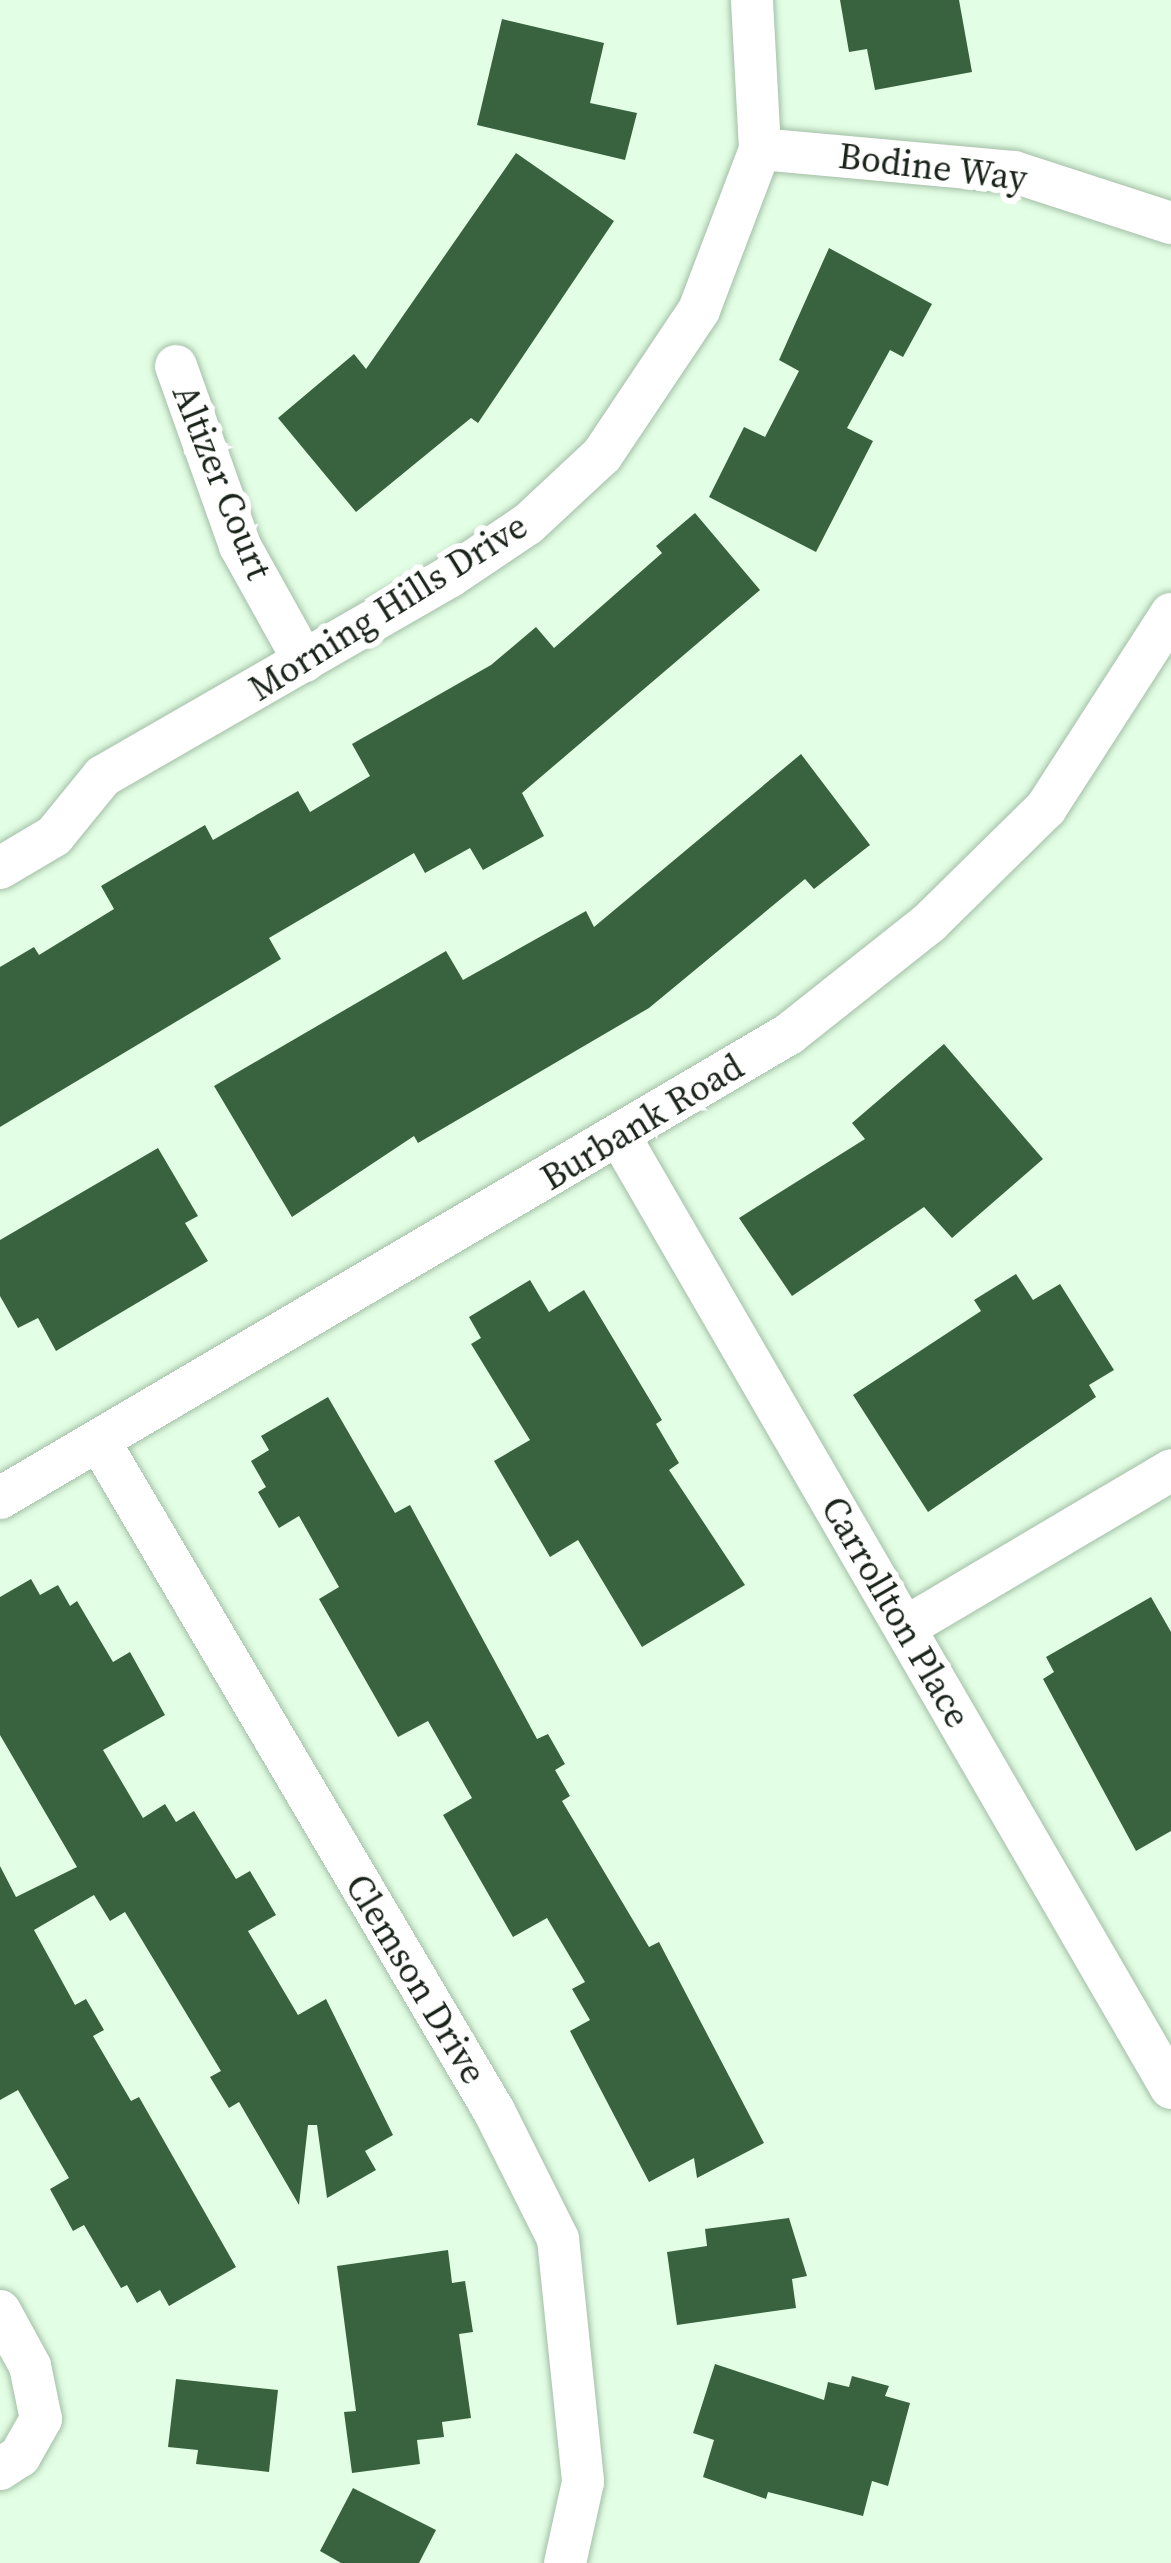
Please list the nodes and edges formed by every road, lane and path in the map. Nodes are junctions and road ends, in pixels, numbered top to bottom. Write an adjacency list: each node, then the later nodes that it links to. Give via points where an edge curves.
1 (752, 0): 2 (street, Morning Hills Drive)
2 (760, 149): 3 (street, Bodine Way, via 1015,172); 6 (street, Morning Hills Drive, via 699,310 602,455 528,524)
3 (1171, 223)
4 (176, 366): 6 (street, Altizer Court, via 240,546)
5 (1171, 614): 8 (street, Burbank Road, via 1046,808 929,922 789,1034)
6 (304, 661): 7 (street, Morning Hills Drive, via 103,776 54,836)
7 (0, 868)
8 (620, 1137): 9 (street, Burbank Road); 12 (street, Carrollton Place)
9 (99, 1441): 11 (street, Burbank Road); 16 (street, Clemson Drive, via 494,2110 558,2239 583,2482)
10 (1171, 1470): 12 (street)
11 (0, 1498)
12 (906, 1627): 13 (street, Carrollton Place)
13 (1171, 2088)
14 (0, 2311): 15 (street, via 30,2366 41,2419 20,2456)
15 (0, 2469)
16 (566, 2563)

